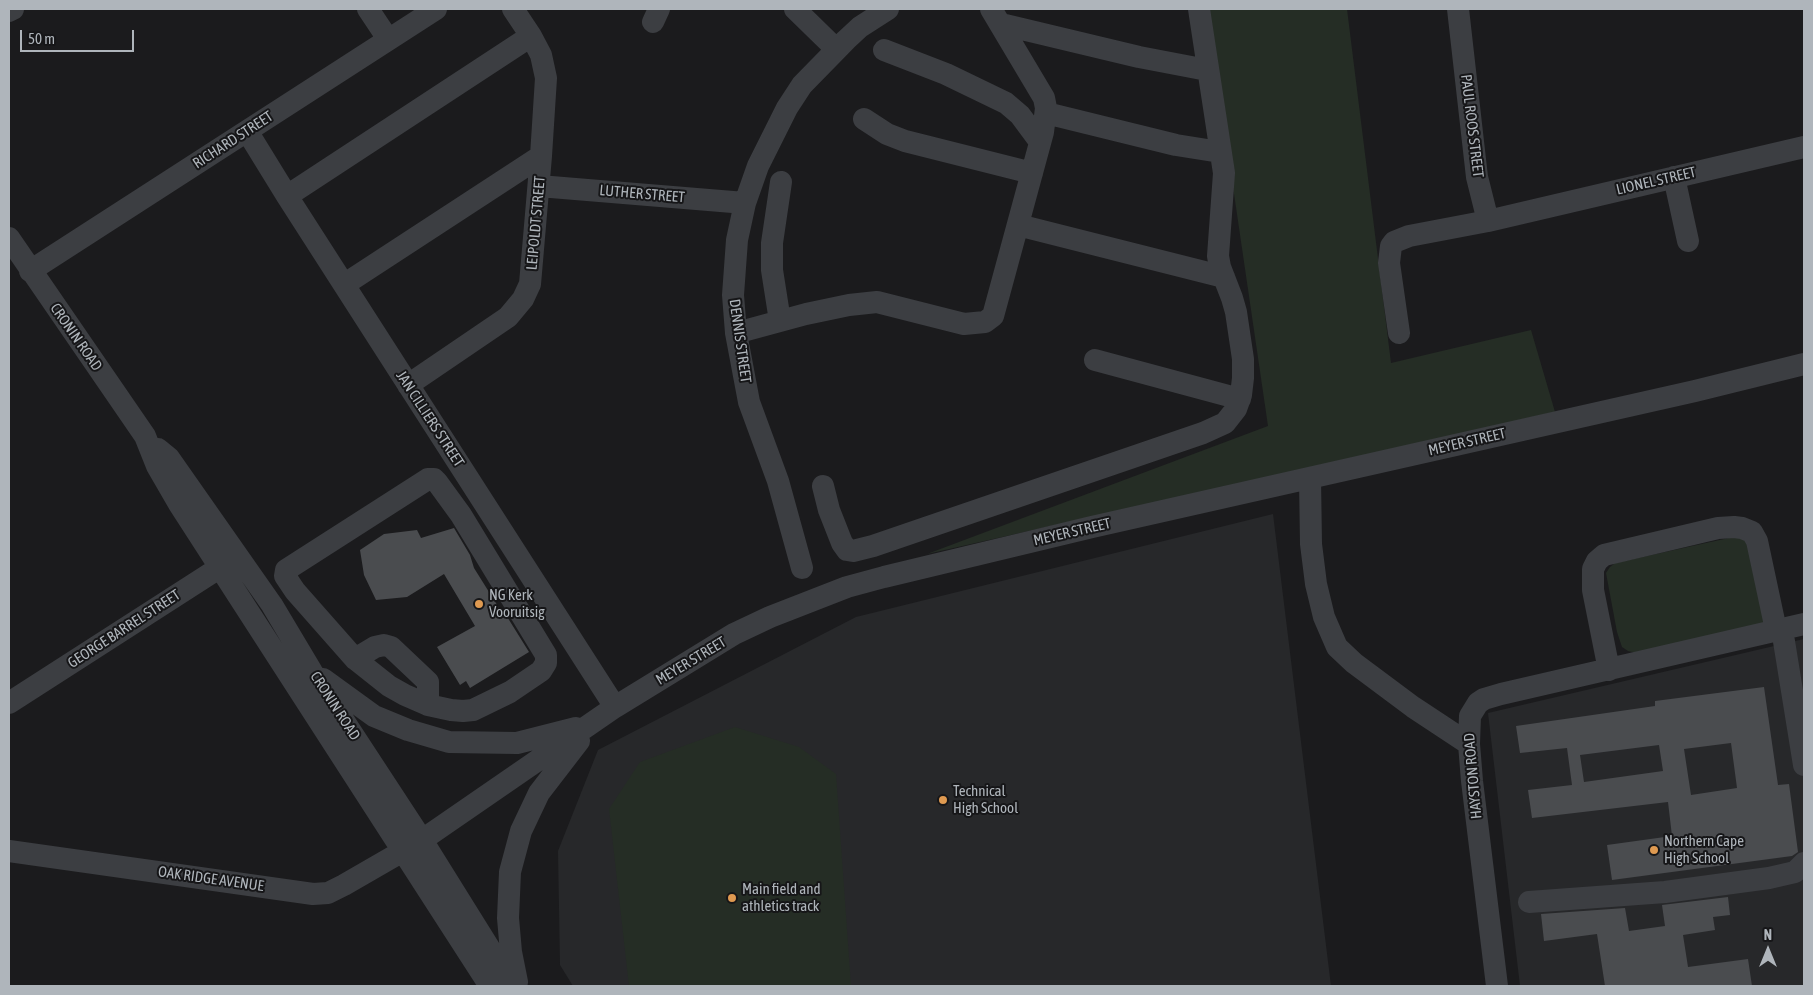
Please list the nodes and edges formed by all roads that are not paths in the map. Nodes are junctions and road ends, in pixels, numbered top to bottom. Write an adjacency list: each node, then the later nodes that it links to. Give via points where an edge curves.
1 (13, 9): 9 (street)
2 (368, 9): 12 (street)
3 (436, 9): 12 (street, RICHARD STREET)
4 (513, 9): 11 (street, LEIPOLDT STREET)
5 (795, 9): 13 (street)
6 (888, 9): 13 (street, DENNIS STREET, via 860,27)
7 (1199, 9): 15 (street)
8 (1458, 9): 29 (street, PAUL ROOS STREET, via 1477,177)
9 (9, 11)
10 (996, 17): 15 (street, via 1139,57); 16 (street, via 1044,98)
11 (531, 36): 22 (street, LEIPOLDT STREET, via 541,55 546,78); 27 (street)
12 (388, 39): 18 (street, RICHARD STREET)
13 (836, 50): 28 (street, DENNIS STREET, via 802,86 787,108 758,166)
14 (884, 50): 19 (street, via 946,74 1006,103 1020,115)
15 (1207, 70): 21 (street)
16 (1046, 113): 19 (street); 21 (street, via 1176,145)
17 (864, 119): 23 (street, via 905,141)
18 (247, 131): 27 (street, JAN CILLIERS STREET); 33 (street, RICHARD STREET)
19 (1040, 142): 23 (street)
20 (1804, 147): 24 (street, LIONEL STREET)
21 (1220, 152): 34 (street, via 1224,186 1218,256)
22 (542, 156): 26 (street, LEIPOLDT STREET); 35 (street)
23 (1032, 173): 30 (street)
24 (1674, 177): 29 (street, LIONEL STREET); 32 (street)
25 (781, 182): 36 (street, via 772,243 772,270)
26 (539, 186): 28 (street, LUTHER STREET); 41 (street, LEIPOLDT STREET, via 530,284 523,299 508,317)
27 (287, 196): 35 (street, JAN CILLIERS STREET)
28 (745, 203): 37 (street, DENNIS STREET, via 734,272)
29 (1498, 219): 38 (street, LIONEL STREET, via 1409,236 1394,242 1389,263)
30 (1018, 225): 34 (street); 36 (street, via 993,316 985,322 964,324 877,302)
31 (9, 238): 33 (street, CRONIN ROAD)
32 (1688, 241)
33 (30, 270): 45 (street, CRONIN ROAD, via 145,436 169,458)
34 (1224, 277): 42 (street, via 1236,312 1243,378)
35 (345, 284): 41 (street, JAN CILLIERS STREET)
36 (780, 321): 37 (street)
37 (736, 333): 46 (street, DENNIS STREET, via 749,402 778,481)
38 (1399, 333)
39 (1095, 360): 42 (street)
40 (1804, 364): 43 (street, MEYER STREET)
41 (408, 385): 57 (street, JAN CILLIERS STREET)
42 (1240, 399): 44 (street, via 1225,423 1203,432 853,551 847,550 842,543)
43 (1310, 478): 57 (street, MEYER STREET, via 847,587 734,634); 59 (street, via 1311,544 1316,584 1324,616 1338,647 1413,707)
44 (823, 486)
45 (229, 561): 48 (street, CRONIN ROAD); 49 (street, CRONIN ROAD); 55 (street, GEORGE BARREL STREET)
46 (802, 568)
47 (296, 591): 48 (street); 52 (street); 56 (street, via 285,576 286,570 428,479 436,481 461,515 546,655 546,663 542,670 510,692 473,710)
48 (272, 605): 49 (street); 54 (street, CRONIN ROAD)
49 (252, 616): 63 (street, CRONIN ROAD)
50 (1804, 624): 51 (street, HAYSTON ROAD)
51 (1779, 630): 53 (street, HAYSTON ROAD); 53 (street, via 1752,532 1734,526 1604,555 1593,569 1593,590); 60 (street)
52 (355, 659): 56 (street, via 404,695); 56 (street, via 376,647 391,647 428,682)
53 (1609, 670): 59 (street, HAYSTON ROAD, via 1484,699 1470,716)
54 (312, 672): 58 (street, via 374,716 448,742 517,743); 61 (street, CRONIN ROAD)
55 (9, 703)
56 (428, 705)
57 (615, 707): 58 (street, MEYER STREET)
58 (592, 724): 61 (street, MEYER STREET); 68 (street, via 539,793 519,839 510,872 508,918)
59 (1469, 744): 69 (street, HAYSTON ROAD)
60 (1804, 765)
61 (422, 840): 63 (street, MEYER STREET); 67 (street, CRONIN ROAD)
62 (9, 851): 63 (street, OAK RIDGE AVENUE, via 313,894 336,890)
63 (403, 852): 66 (street, CRONIN ROAD)
64 (1804, 863): 65 (street, via 1795,872 1759,879 1665,892)
65 (1529, 902)
66 (490, 986)
67 (513, 986)
68 (518, 986)
69 (1497, 986)

